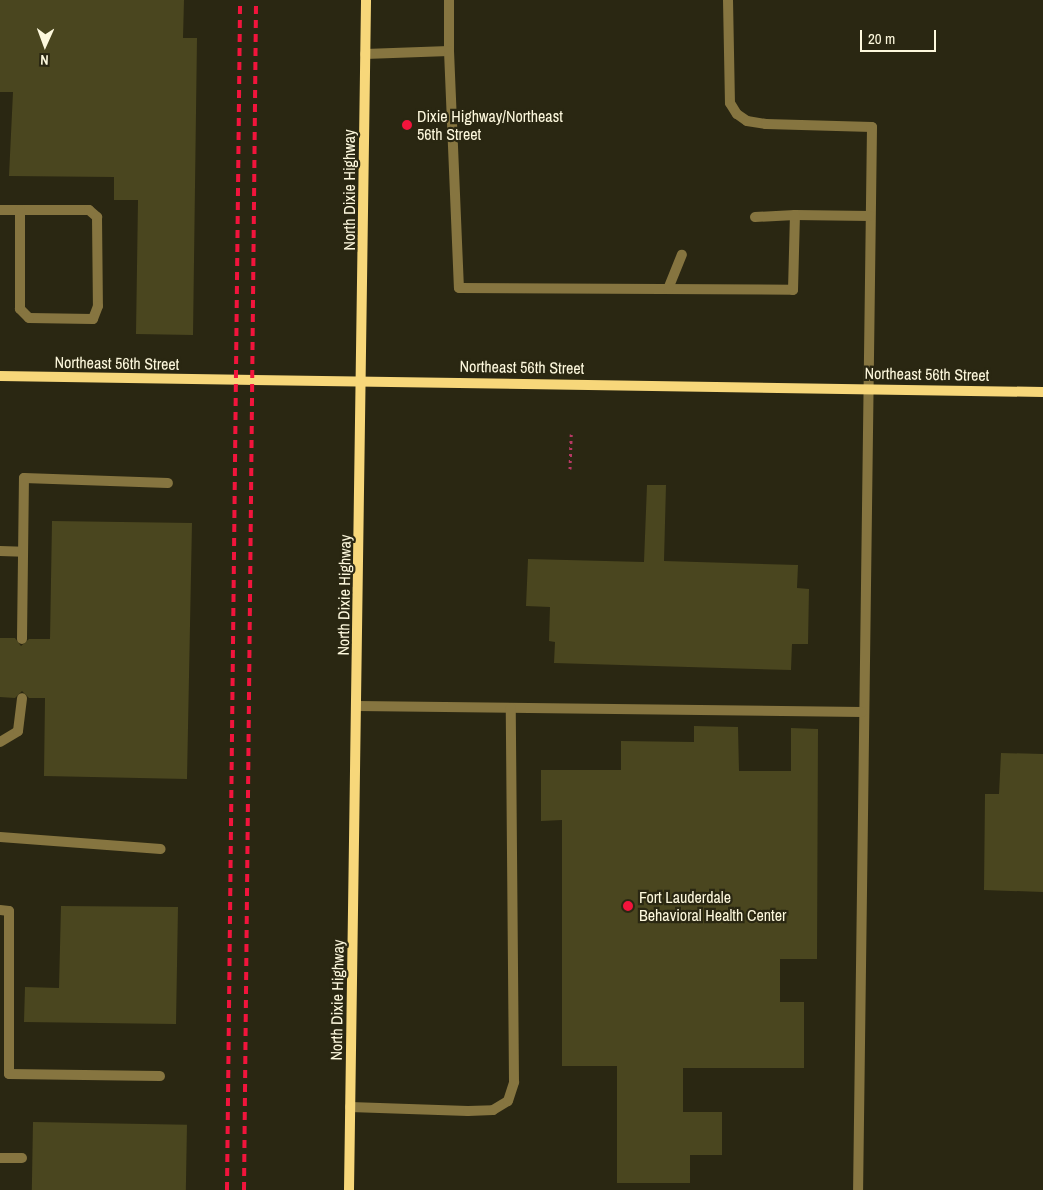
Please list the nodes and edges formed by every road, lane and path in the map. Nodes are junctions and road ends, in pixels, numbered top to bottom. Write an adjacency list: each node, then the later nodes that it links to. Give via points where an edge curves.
1 (366, 0): 5 (main road, North Dixie Highway)
2 (449, 0): 4 (lane)
3 (728, 0): 9 (lane, via 730,103 737,114 757,122 872,127)
4 (449, 52): 5 (lane); 12 (lane, via 458,288)
5 (365, 54): 14 (main road, North Dixie Highway)
6 (0, 210): 7 (lane)
7 (20, 210): 7 (lane, via 89,210 96,217 98,306 93,319 29,318 20,309)
8 (795, 215): 9 (lane); 10 (lane); 12 (lane, via 793,290)
9 (870, 216): 15 (lane)
10 (755, 217)
11 (682, 256): 12 (lane)
12 (668, 289)
13 (0, 376): 14 (main road, Northeast 56th Street)
14 (362, 379): 15 (main road, Northeast 56th Street); 24 (main road, North Dixie Highway)
15 (866, 388): 16 (main road, Northeast 56th Street); 26 (lane)
16 (1043, 392)
17 (571, 434): 18 (path)
18 (570, 469)
19 (168, 483): 21 (lane, via 24,478)
20 (0, 551): 21 (lane)
21 (23, 552): 22 (lane)
22 (22, 638)
23 (22, 698): 27 (lane, via 18,731)
24 (357, 706): 25 (lane); 32 (main road, North Dixie Highway)
25 (511, 708): 26 (lane); 32 (lane, via 514,1082 508,1101 493,1110)
26 (862, 712): 36 (lane)
27 (0, 742)
28 (0, 837): 29 (lane)
29 (161, 848)
30 (0, 910): 31 (lane, via 9,911 9,1074)
31 (160, 1076)
32 (350, 1107): 35 (main road, North Dixie Highway)
33 (0, 1158): 34 (lane)
34 (22, 1158)
35 (349, 1190)
36 (858, 1190)

